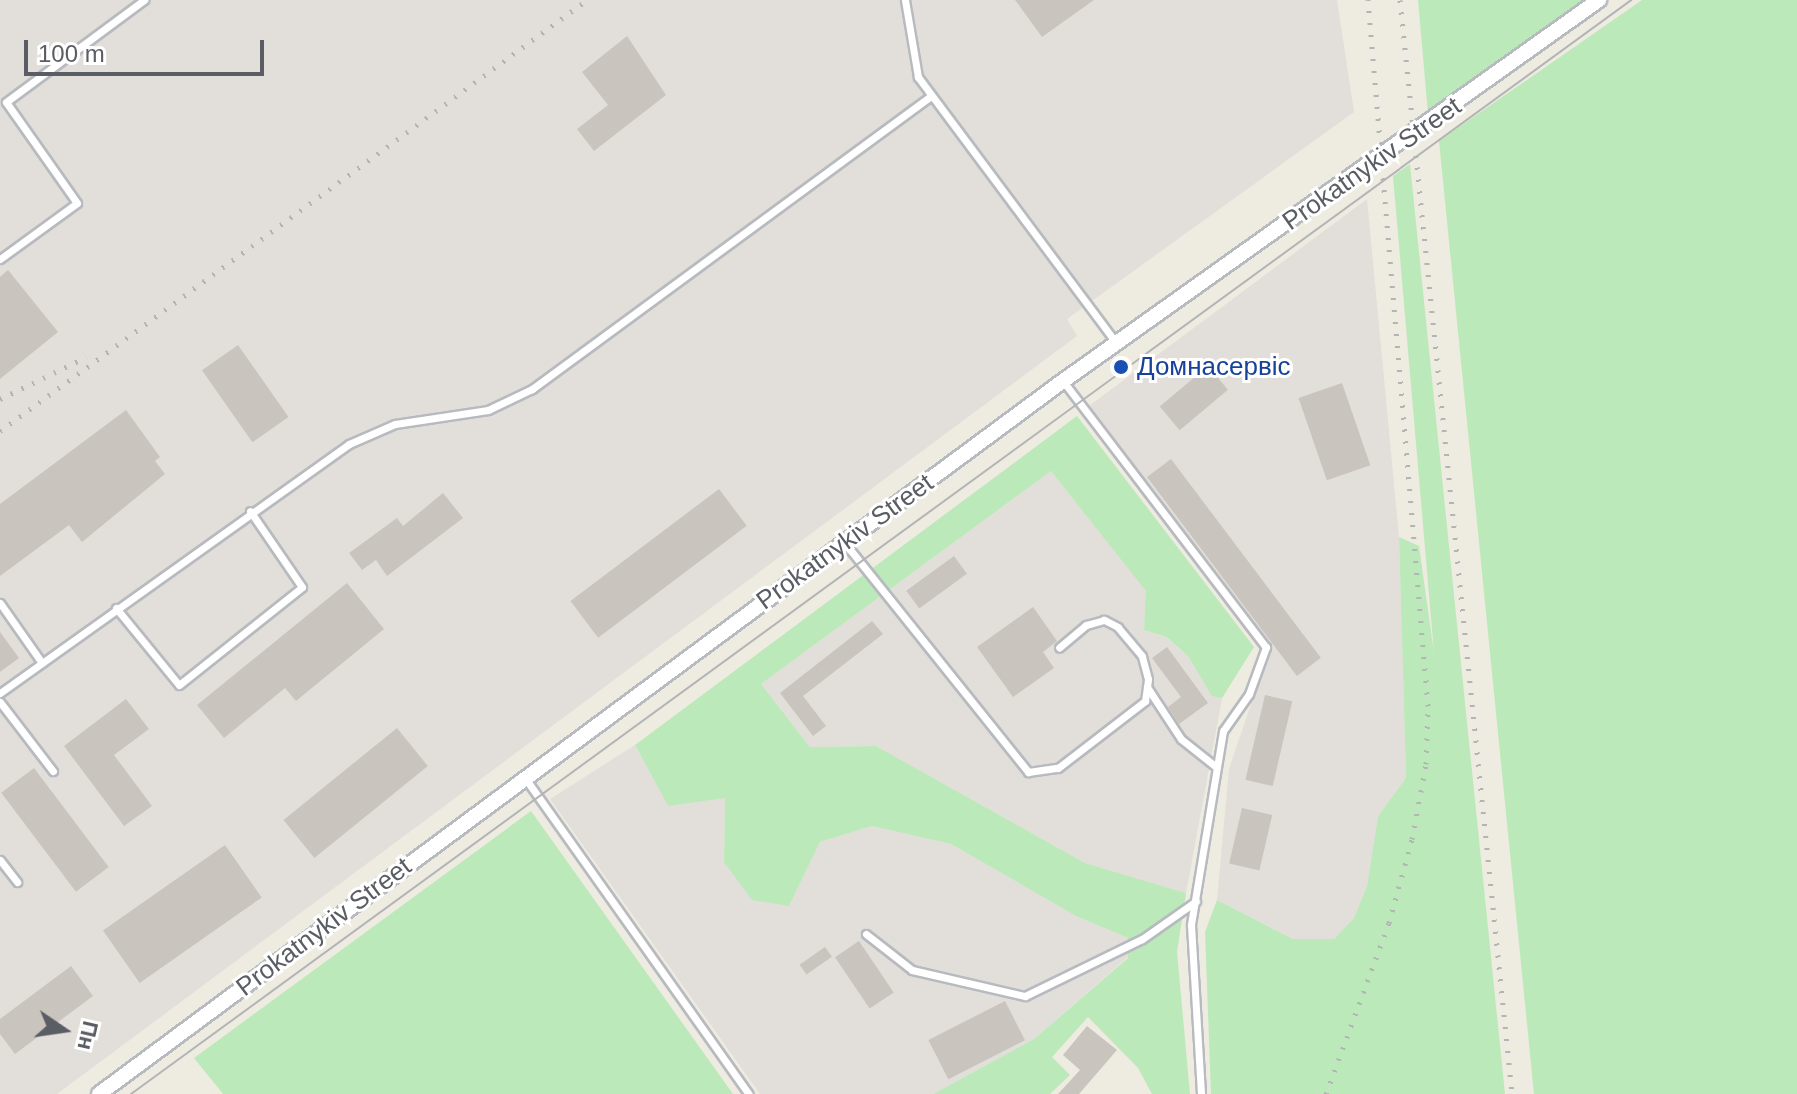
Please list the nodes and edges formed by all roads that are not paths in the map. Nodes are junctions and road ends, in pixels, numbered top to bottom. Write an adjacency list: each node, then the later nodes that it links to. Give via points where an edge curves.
1 (144, 0): 6 (lane)
2 (905, 0): 5 (lane, via 918,77)
3 (1599, 0): 8 (street, Prokatnykiv Street)
4 (0, 95): 6 (lane)
5 (931, 96): 8 (lane); 10 (lane, via 532,389 488,410 395,424 349,444)
6 (6, 102): 7 (lane, via 77,203)
7 (0, 259)
8 (1116, 343): 9 (street, Prokatnykiv Street)
9 (1063, 381): 11 (street, Prokatnykiv Street); 19 (lane, via 1266,647 1249,694 1223,731)
10 (250, 511): 13 (lane); 13 (lane, via 302,587 179,685)
11 (844, 542): 16 (lane, via 1028,772 1058,768 1145,701); 21 (street, Prokatnykiv Street)
12 (0, 603): 15 (lane)
13 (116, 608): 15 (lane)
14 (1059, 648): 16 (lane, via 1086,625 1104,620 1129,637 1142,656)
15 (42, 663): 17 (lane)
16 (1147, 687): 19 (lane, via 1181,739)
17 (0, 693)
18 (0, 702): 20 (lane)
19 (1215, 766): 24 (lane)
20 (53, 771)
21 (525, 778): 26 (street, Prokatnykiv Street); 27 (lane)
22 (0, 860): 23 (lane)
23 (17, 882)
24 (1196, 901): 25 (lane, via 1142,939 1025,996 912,970); 28 (lane, via 1189,945)
25 (866, 934)
26 (99, 1094)
27 (749, 1094)
28 (1201, 1094)

